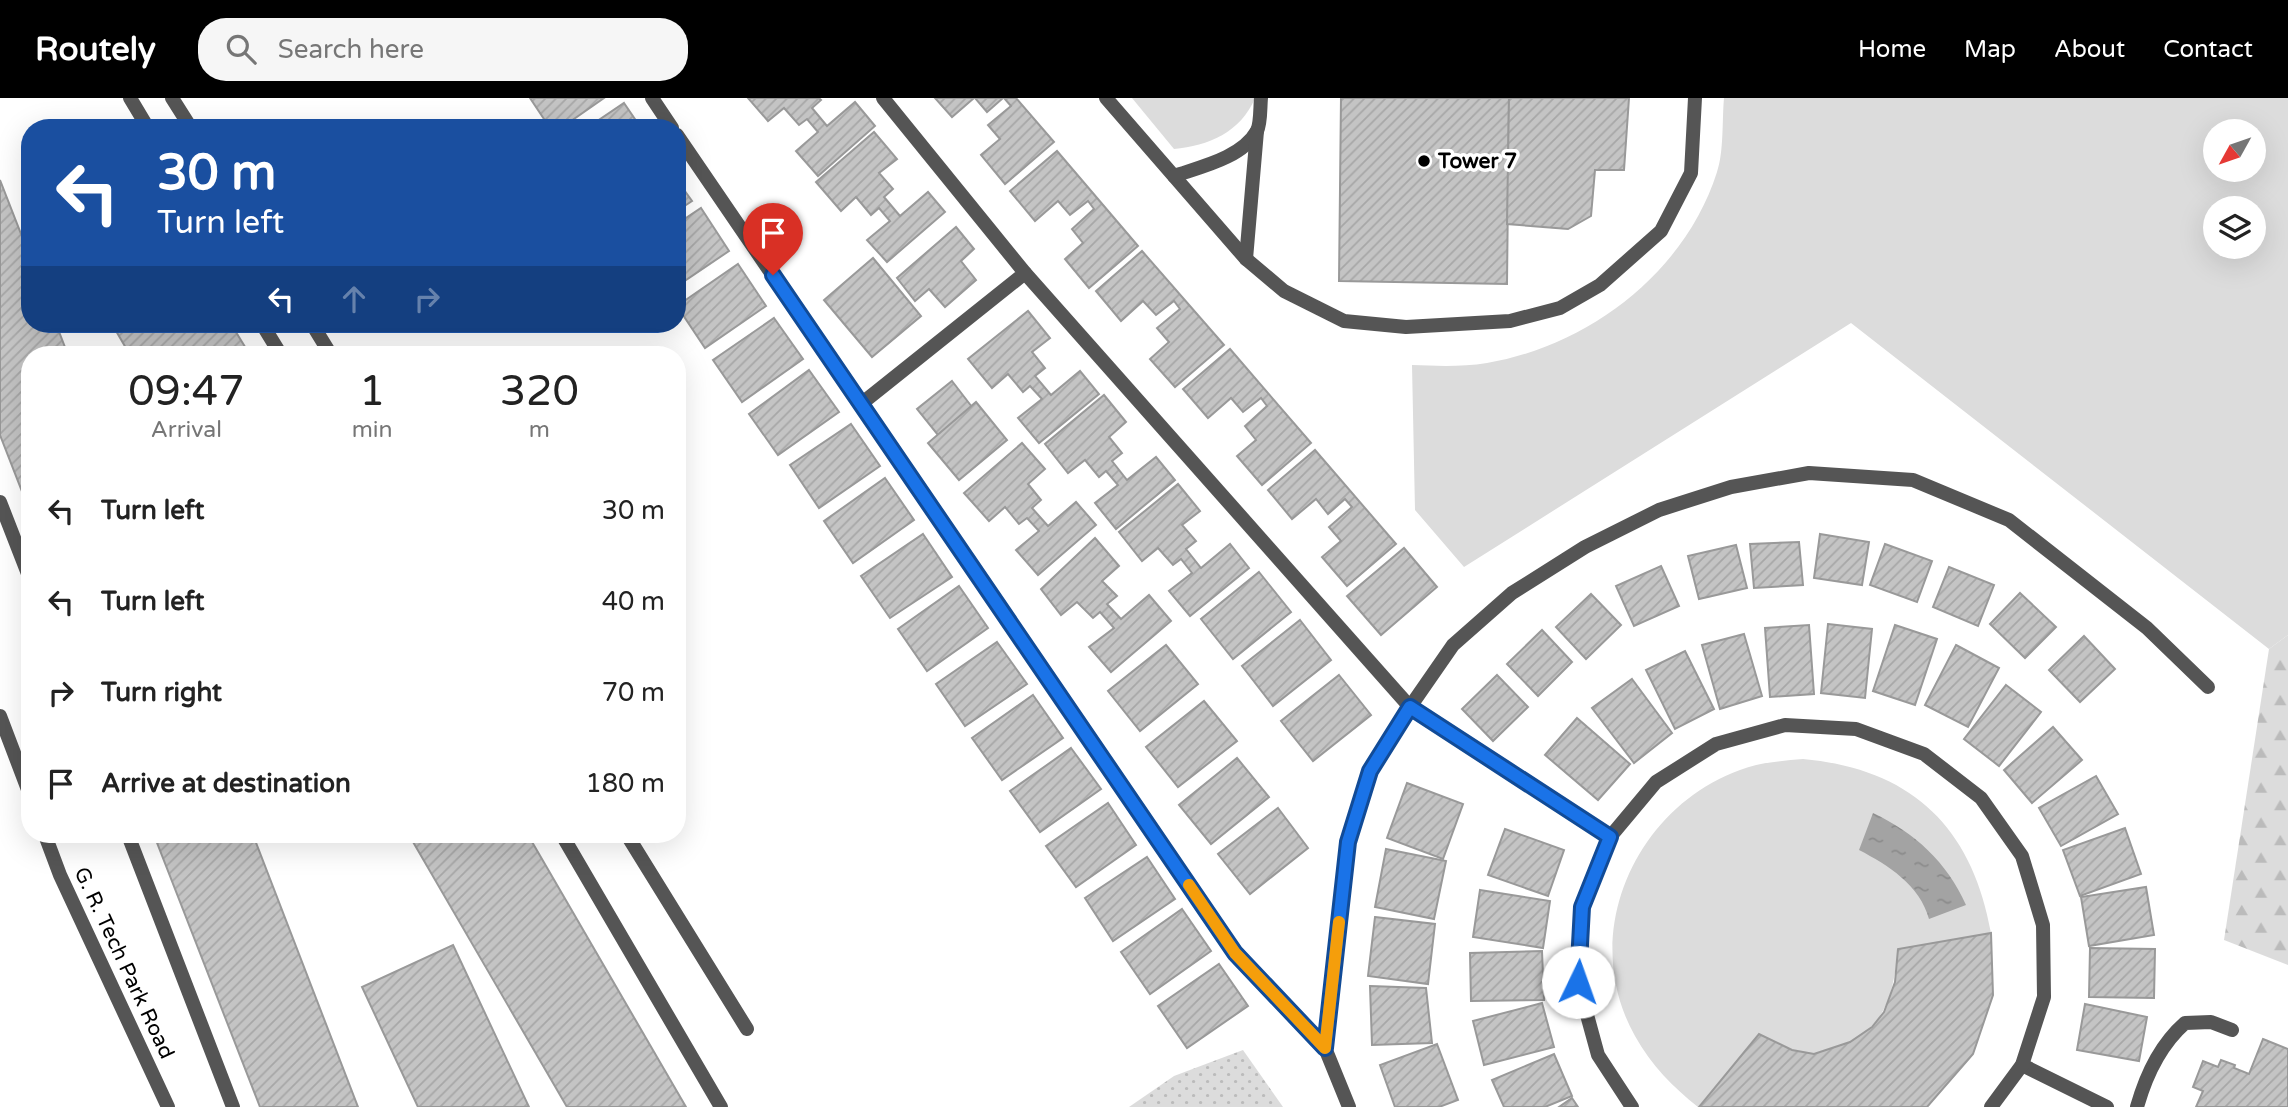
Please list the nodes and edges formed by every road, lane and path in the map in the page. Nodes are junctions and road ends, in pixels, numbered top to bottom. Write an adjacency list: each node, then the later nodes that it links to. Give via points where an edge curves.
1 (130, 98): 8 (street)
2 (172, 98): 9 (street)
3 (652, 98): 10 (street)
4 (883, 98): 15 (street)
5 (1106, 98): 13 (street)
6 (1261, 98): 11 (street)
7 (1695, 98): 14 (street, via 1691,173 1661,231 1600,285 1560,308 1510,321 1406,327 1344,321 1284,291)
8 (143, 119)
9 (185, 119)
10 (667, 119)
11 (1257, 131): 13 (street, via 1241,148); 14 (street)
12 (686, 148): 16 (street)
13 (1174, 176): 14 (street)
14 (1246, 260)
15 (1025, 273): 16 (street); 20 (street)
16 (861, 404): 30 (street, via 1235,953)
17 (0, 502): 18 (street)
18 (21, 556)
19 (2208, 687): 20 (street, via 2147,628 2010,520 1913,480 1809,473 1731,487 1659,510 1585,547 1512,593 1453,645)
20 (1410, 707): 23 (street); 30 (street, via 1370,771 1348,842)
21 (0, 716): 22 (street)
22 (21, 771)
23 (1610, 837): 31 (street, via 1656,782 1716,744 1785,725 1856,729 1924,754 1981,798 2021,856 2043,925 2044,997); 36 (street, via 1582,907 1578,982 1598,1055)
24 (48, 843): 32 (street, G. R. Tech Park Road)
25 (131, 843): 33 (street)
26 (567, 843): 34 (street)
27 (632, 843): 28 (street)
28 (747, 1029)
29 (2232, 1030): 39 (street, via 2211,1022 2185,1023 2174,1032 2146,1077)
30 (1325, 1048): 35 (street)
31 (2022, 1065): 37 (street); 38 (street)
32 (168, 1107)
33 (233, 1107)
34 (721, 1107)
35 (1349, 1107)
36 (1632, 1107)
37 (1991, 1107)
38 (2107, 1107)
39 (2137, 1107)

